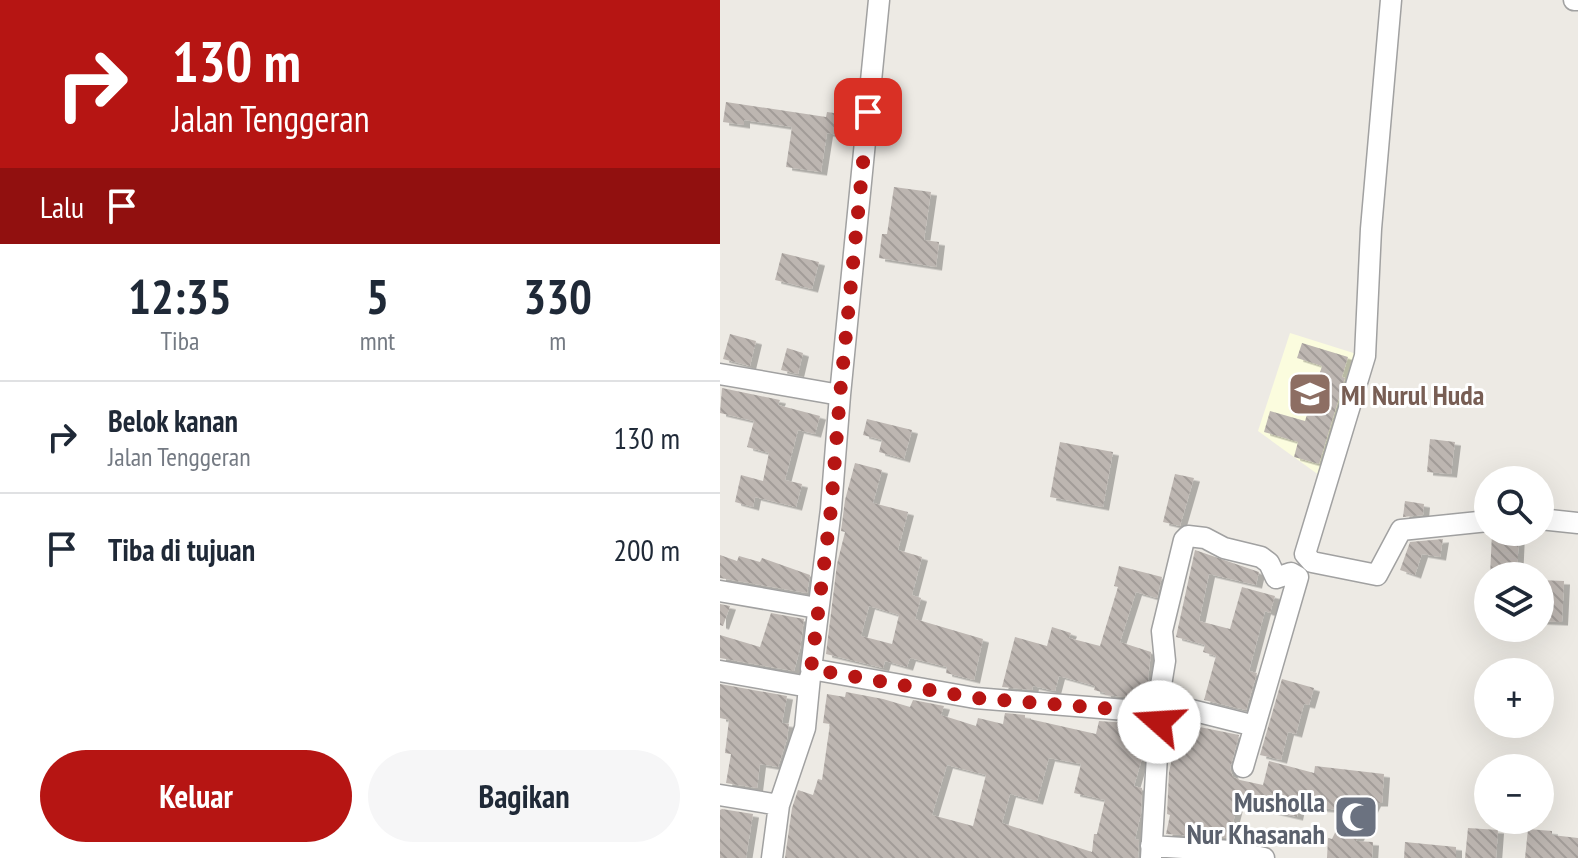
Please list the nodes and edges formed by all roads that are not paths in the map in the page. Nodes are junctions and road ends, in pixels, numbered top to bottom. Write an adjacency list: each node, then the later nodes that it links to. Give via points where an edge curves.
1 (879, 0): 4 (street)
2 (1391, 0): 6 (street, via 1365,356 1305,554 1312,562 1377,575 1401,530)
3 (720, 374): 4 (street)
4 (840, 395): 9 (street)
5 (1554, 520): 7 (street)
6 (1474, 522)
7 (1578, 523)
8 (720, 591): 9 (street)
9 (817, 608): 11 (street)
10 (720, 671): 11 (street)
11 (810, 678): 12 (street, via 975,698); 16 (street, via 805,728)
12 (1158, 709): 13 (street); 13 (street, via 1165,661 1162,631 1184,540 1191,535 1266,559 1276,578 1291,573 1298,577); 17 (street)
13 (1255, 726): 14 (street)
14 (1243, 767)
15 (720, 795): 16 (street)
16 (779, 805): 18 (street)
17 (1151, 852): 19 (street, via 1231,851)
18 (772, 858)
19 (1264, 858)

